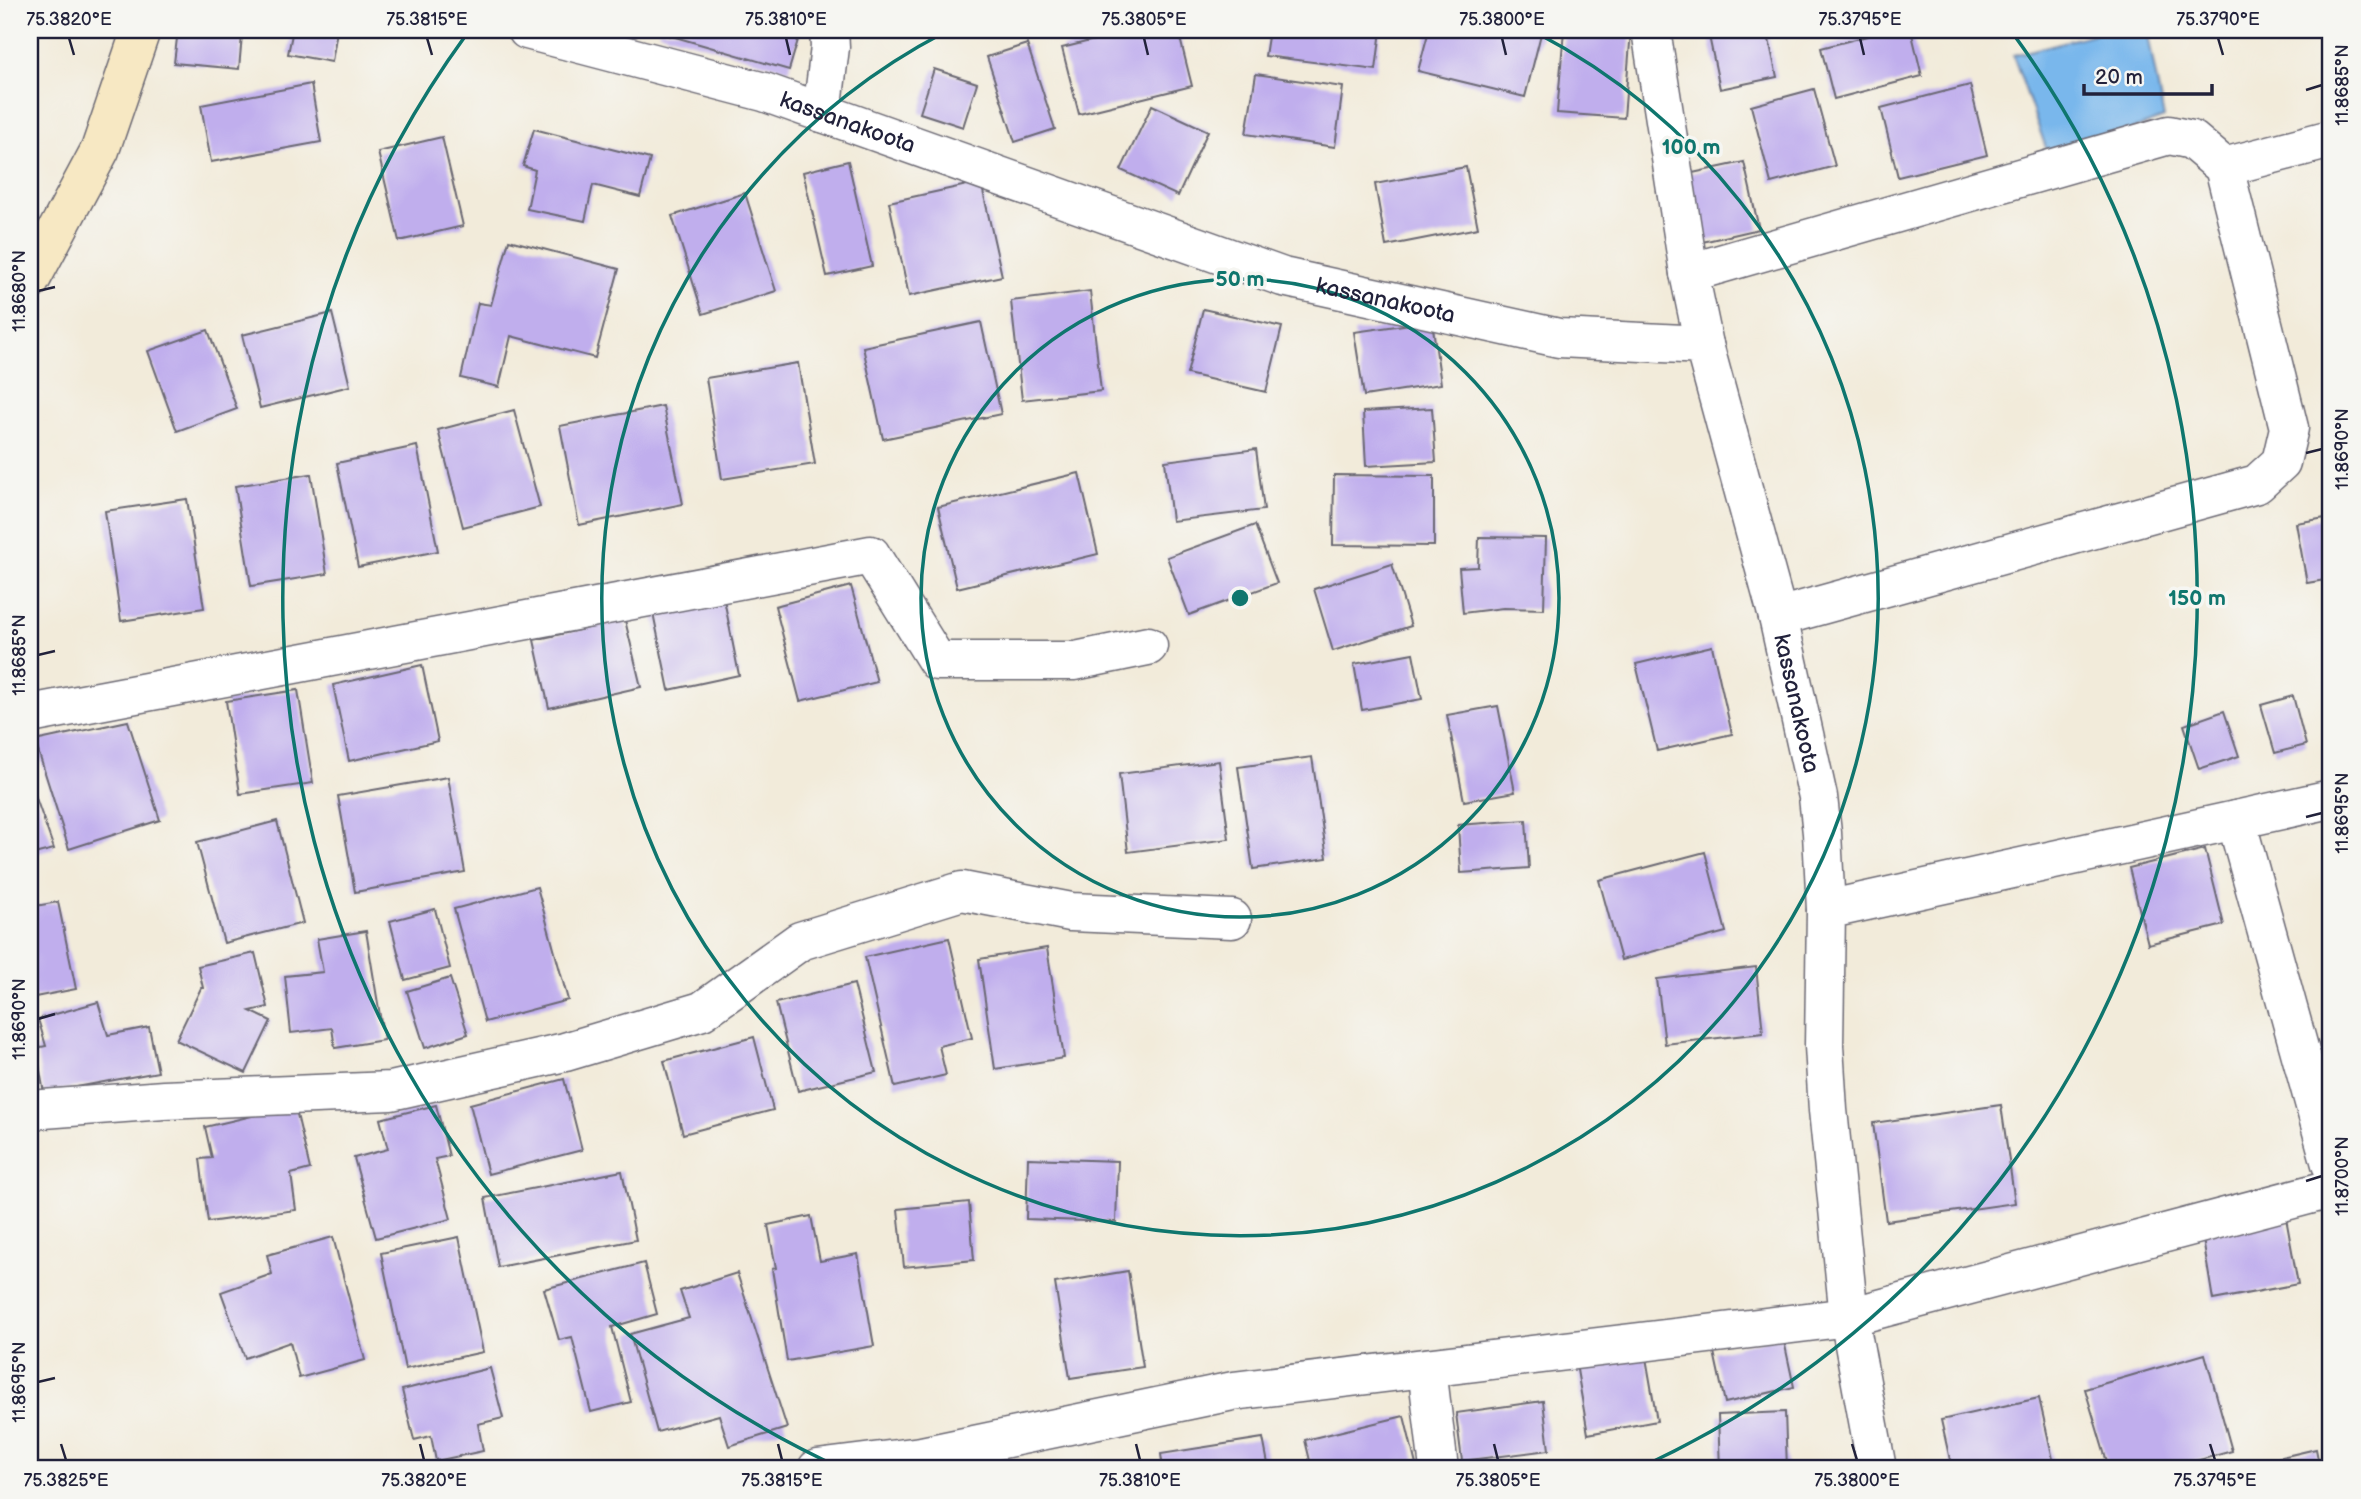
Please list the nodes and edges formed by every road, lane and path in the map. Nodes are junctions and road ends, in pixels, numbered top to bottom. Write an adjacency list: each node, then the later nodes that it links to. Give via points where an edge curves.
1 (141, 30): 9 (street, via 100,150)
2 (527, 30): 5 (street, kassanakoota, via 764,92)
3 (829, 30): 5 (street)
4 (1651, 30): 8 (street)
5 (822, 113): 10 (street, kassanakoota, via 1283,277 1559,338)
6 (2331, 139): 7 (street)
7 (2224, 167): 8 (street, via 2192,140 2169,135); 11 (street, via 2289,428 2281,462 2257,484)
8 (1689, 273): 10 (street)
9 (30, 281)
10 (1704, 345): 11 (street, kassanakoota)
11 (1778, 617): 16 (street, kassanakoota, via 1818,797)
12 (1148, 646): 13 (street, via 1075,661 936,661 871,555)
13 (30, 714)
14 (2331, 799): 15 (street)
15 (2236, 820): 16 (street); 19 (street)
16 (1826, 910): 21 (street, kassanakoota, via 1824,1046)
17 (1231, 919): 18 (street, via 1071,912 962,891 800,941 702,1011 565,1052 391,1091)
18 (30, 1110)
19 (2331, 1164)
20 (2331, 1189): 21 (street)
21 (1849, 1317): 22 (street); 25 (street, kassanakoota)
22 (1427, 1368): 23 (street, via 1233,1391 921,1456); 24 (street)
23 (826, 1469)
24 (1439, 1469)
25 (1877, 1469)

